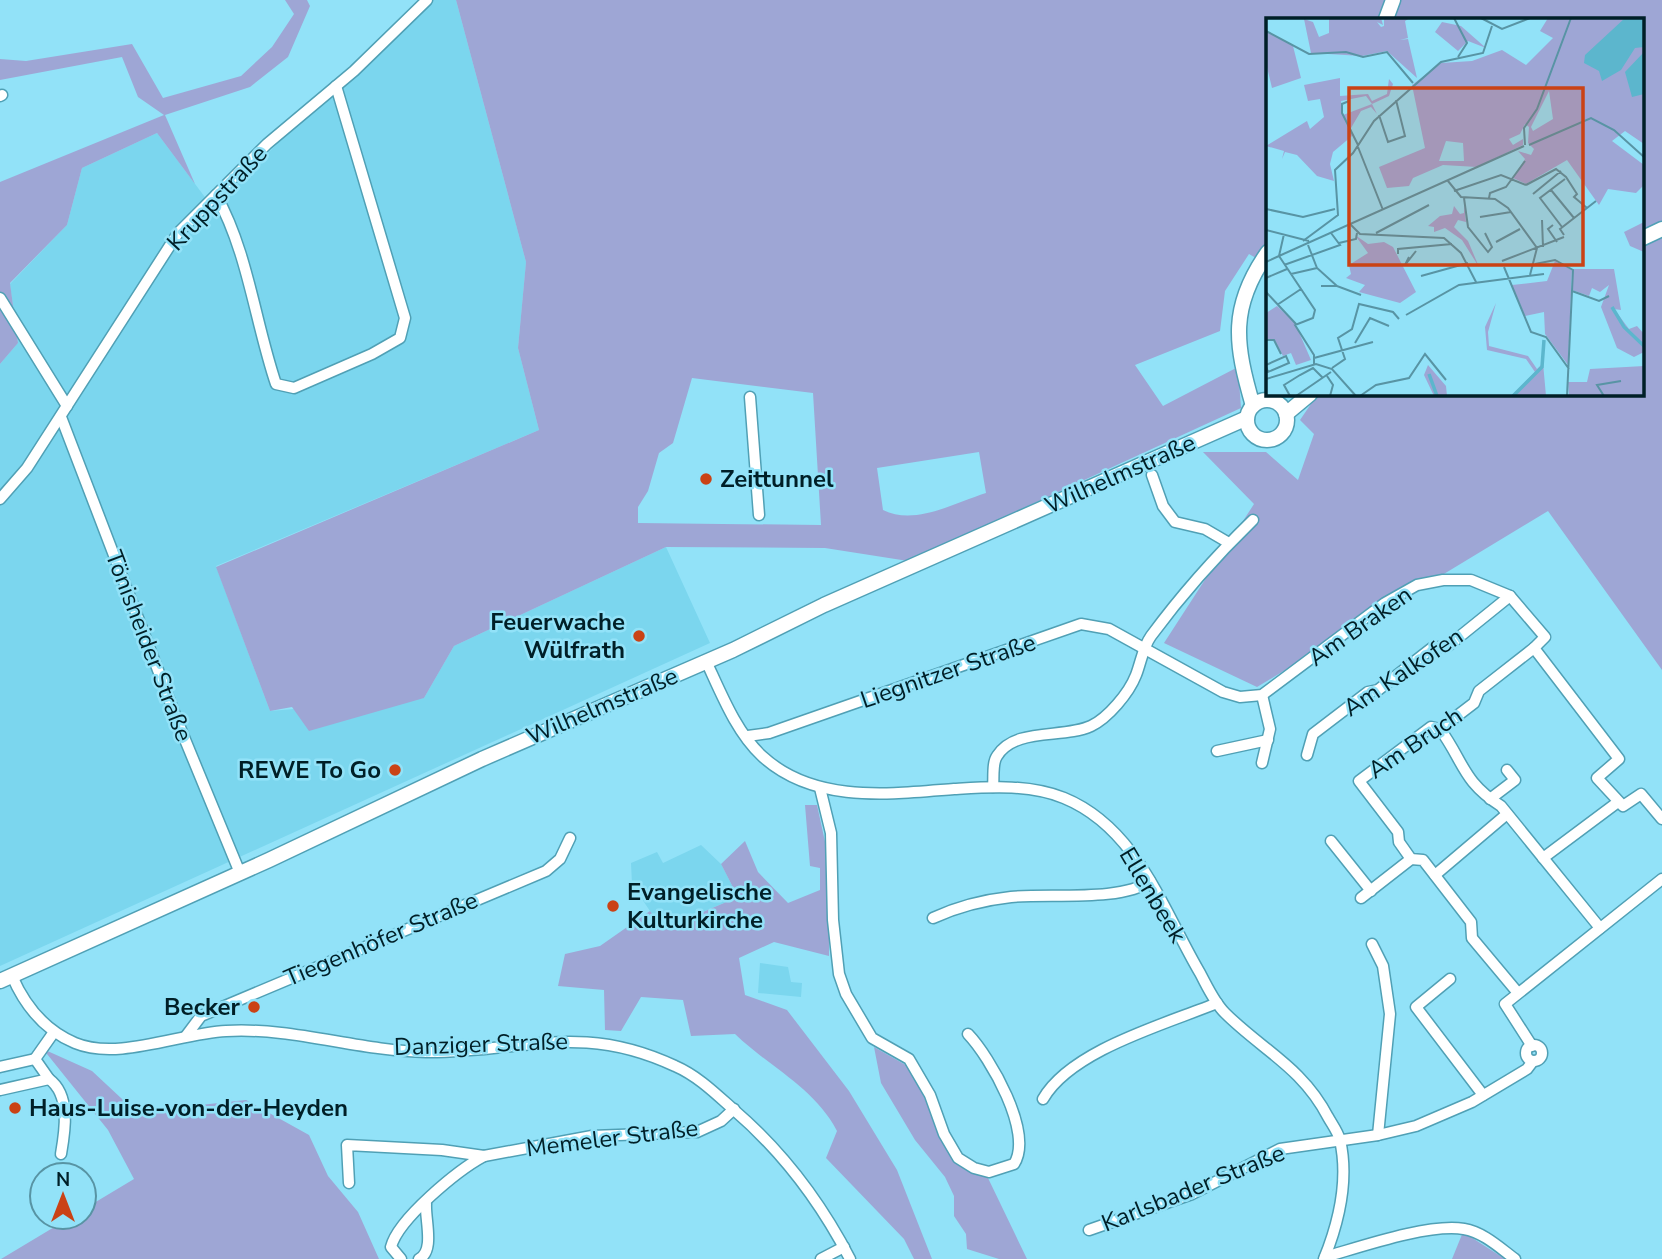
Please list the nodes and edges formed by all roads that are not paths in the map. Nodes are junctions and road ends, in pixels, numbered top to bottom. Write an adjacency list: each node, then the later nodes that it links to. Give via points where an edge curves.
1 (427, 0): 4 (street, Kruppstraße)
2 (1393, 0): 3 (main road)
3 (1386, 18)
4 (336, 86): 5 (street, Kruppstraße); 5 (street, via 405,318 400,338 294,388 276,384 231,224)
5 (216, 195): 13 (street, Kruppstraße, via 171,243)
6 (1662, 229): 7 (main road)
7 (1644, 238)
8 (1266, 255): 14 (main road, via 1241,302 1238,338)
9 (0, 298): 13 (street)
10 (1298, 396): 14 (main road, Wilhelmstraße)
11 (1304, 396): 14 (main road)
12 (750, 397): 18 (street)
13 (67, 406): 15 (street, Kruppstraße)
14 (1262, 409): 24 (main road, Wilhelmstraße)
15 (61, 417): 17 (street, Kruppstraße); 43 (street, Tönisheider Straße)
16 (1152, 475): 20 (street, via 1163,506 1175,522 1205,529)
17 (0, 499)
18 (759, 515)
19 (1253, 520): 20 (street)
20 (1229, 543): 23 (street, via 1162,621)
21 (1510, 596): 22 (street, Am Braken, via 1545,637); 25 (street, Am Braken, via 1461,578 1417,586 1385,603); 30 (street, Am Kalkofen, via 1448,646 1432,648 1313,734)
22 (1534, 648): 26 (street, Am Bruch); 36 (street, via 1619,759 1597,778)
23 (1145, 650): 25 (street, via 1223,692); 27 (street, Liegnitzer Straße, via 1109,629 1080,624 769,733); 33 (street, via 1129,687 1092,726 1022,738 1005,747 995,758)
24 (706, 661): 27 (street, Ellenbeek); 43 (main road, Wilhelmstraße, via 482,759)
25 (1262, 695): 28 (street)
26 (1440, 729): 35 (street, via 1457,752 1458,764); 42 (street, Am Bruch, via 1431,727 1359,781 1398,832)
27 (748, 736): 34 (street, Ellenbeek, via 761,755 781,770)
28 (1268, 740): 29 (street); 31 (street)
29 (1217, 751)
30 (1307, 755)
31 (1262, 763)
32 (1507, 770): 35 (street, via 1515,780)
33 (993, 787): 34 (street, Ellenbeek, via 889,794); 46 (street, Ellenbeek, via 1038,791 1092,813 1134,853)
34 (821, 788): 57 (street, via 831,834 839,974 846,994 872,1038 909,1059 958,1158 989,1171 1014,1164 1018,1134 994,1067)
35 (1490, 800): 37 (street)
36 (1618, 802): 38 (street, via 1623,806 1641,794); 41 (street)
37 (1507, 814): 41 (street); 44 (street)
38 (1662, 819)
39 (570, 838): 58 (street, Tiegenhöfer Straße, via 560,859 545,871 201,1016)
40 (1331, 841): 47 (street)
41 (1543, 858): 50 (street)
42 (1411, 859): 44 (street, via 1423,860); 47 (street)
43 (240, 873): 52 (main road, Wilhelmstraße)
44 (1435, 875): 54 (street, via 1471,922 1472,938)
45 (1662, 879): 50 (street)
46 (1150, 881): 49 (street, via 1117,892 975,902); 55 (street, Ellenbeek)
47 (1371, 891): 48 (street)
48 (1361, 898)
49 (933, 918)
50 (1600, 928): 54 (street)
51 (1372, 944): 66 (street, via 1383,967 1390,1014)
52 (6, 978): 56 (street, Danziger Straße, via 36,1018)
53 (1450, 979): 63 (street, via 1416,1007)
54 (1518, 993): 63 (street, Karlsbader Straße, via 1505,1004 1532,1046 1525,1052 1533,1061)
55 (1217, 1003): 64 (street, via 1090,1058 1063,1075); 67 (street, Ellenbeek, via 1299,1074 1320,1101)
56 (54, 1032): 58 (street, Danziger Straße, via 77,1044 108,1048); 59 (street)
57 (968, 1034)
58 (186, 1036): 65 (street, Danziger Straße, via 265,1030 426,1052 587,1040 647,1054 678,1067)
59 (35, 1059): 60 (street); 61 (street)
60 (0, 1067)
61 (49, 1079): 62 (street); 68 (street, via 62,1101 66,1124)
62 (0, 1090)
63 (1483, 1095): 66 (street, Karlsbader Straße, via 1416,1126)
64 (1043, 1099)
65 (734, 1109): 69 (street, Memeler Straße, via 697,1132 592,1136); 73 (street, Danziger Straße, via 799,1175)
66 (1378, 1135): 67 (street, Karlsbader Straße)
67 (1339, 1139): 72 (street, Karlsbader Straße, via 1280,1149 1192,1194); 74 (street, Ellenbeek, via 1343,1174 1340,1210)
68 (61, 1154)
69 (484, 1156): 70 (street, Memeler Straße, via 347,1145); 71 (street, Memeler Straße, via 465,1167)
70 (349, 1183)
71 (426, 1204): 75 (street, Memeler Straße, via 394,1234 391,1247); 76 (street, via 429,1248)
72 (1089, 1230)
73 (844, 1247): 77 (street); 78 (street, Danziger Straße)
74 (1325, 1258): 79 (street, Ellenbeek, via 1420,1232 1462,1228)
75 (401, 1259)
76 (419, 1259)
77 (821, 1259)
78 (850, 1259)
79 (1515, 1259)

